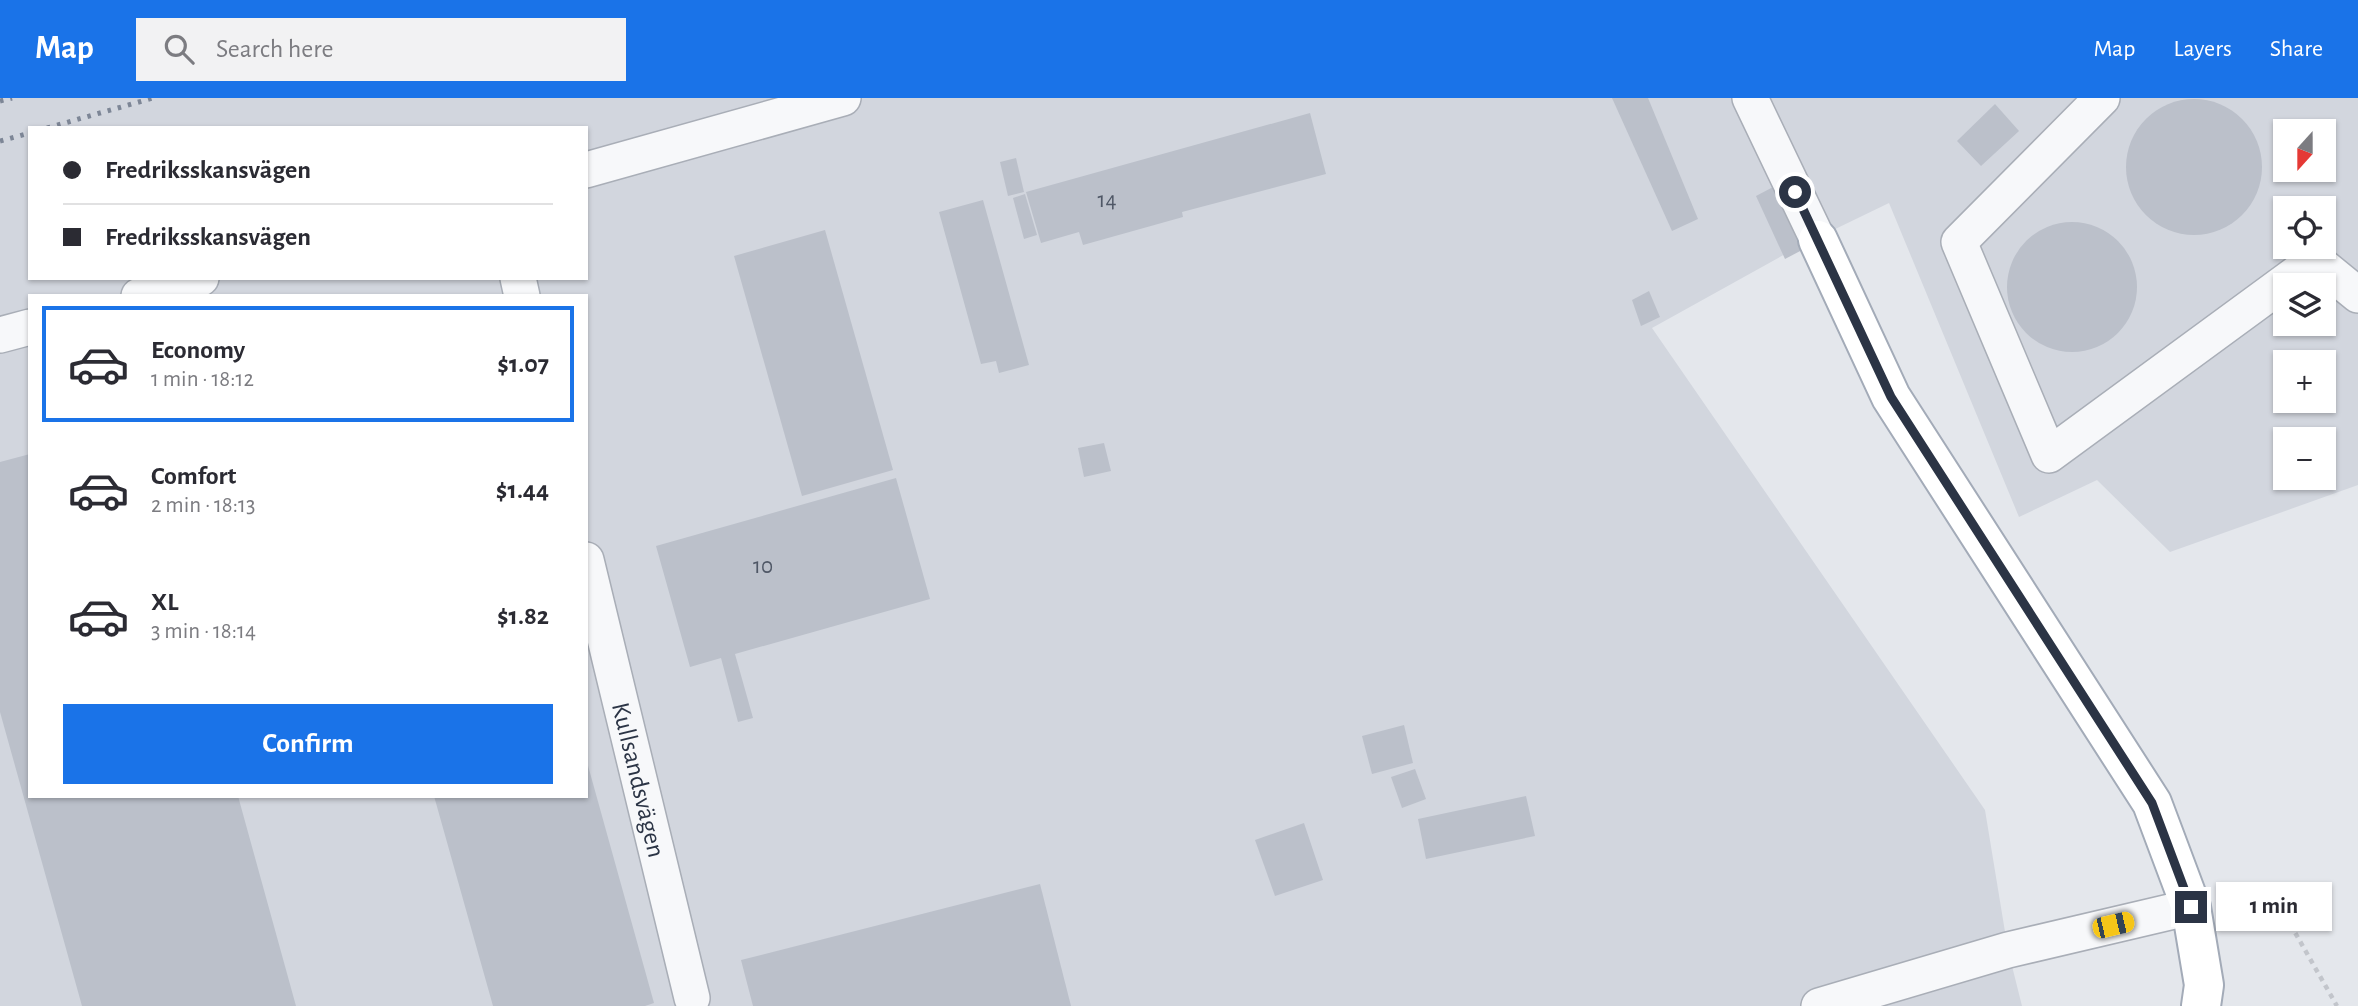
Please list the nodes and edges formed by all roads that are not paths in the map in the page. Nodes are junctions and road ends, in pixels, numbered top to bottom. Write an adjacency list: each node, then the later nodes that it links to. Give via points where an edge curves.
1 (843, 98): 4 (street)
2 (1750, 98): 5 (street)
3 (2102, 98): 8 (street, via 1959,242 2049,455 2315,260)
4 (588, 169)
5 (1818, 240): 12 (main road, via 1891,397 2152,803)
6 (194, 280): 7 (street)
7 (146, 294)
8 (2358, 295)
9 (28, 328): 10 (street)
10 (0, 335)
11 (588, 568): 13 (street, Kullsandsvägen)
12 (2191, 907): 14 (street, via 2008,950); 15 (main road, via 2204,985)
13 (692, 998)
14 (1819, 1006)
15 (2201, 1006)

